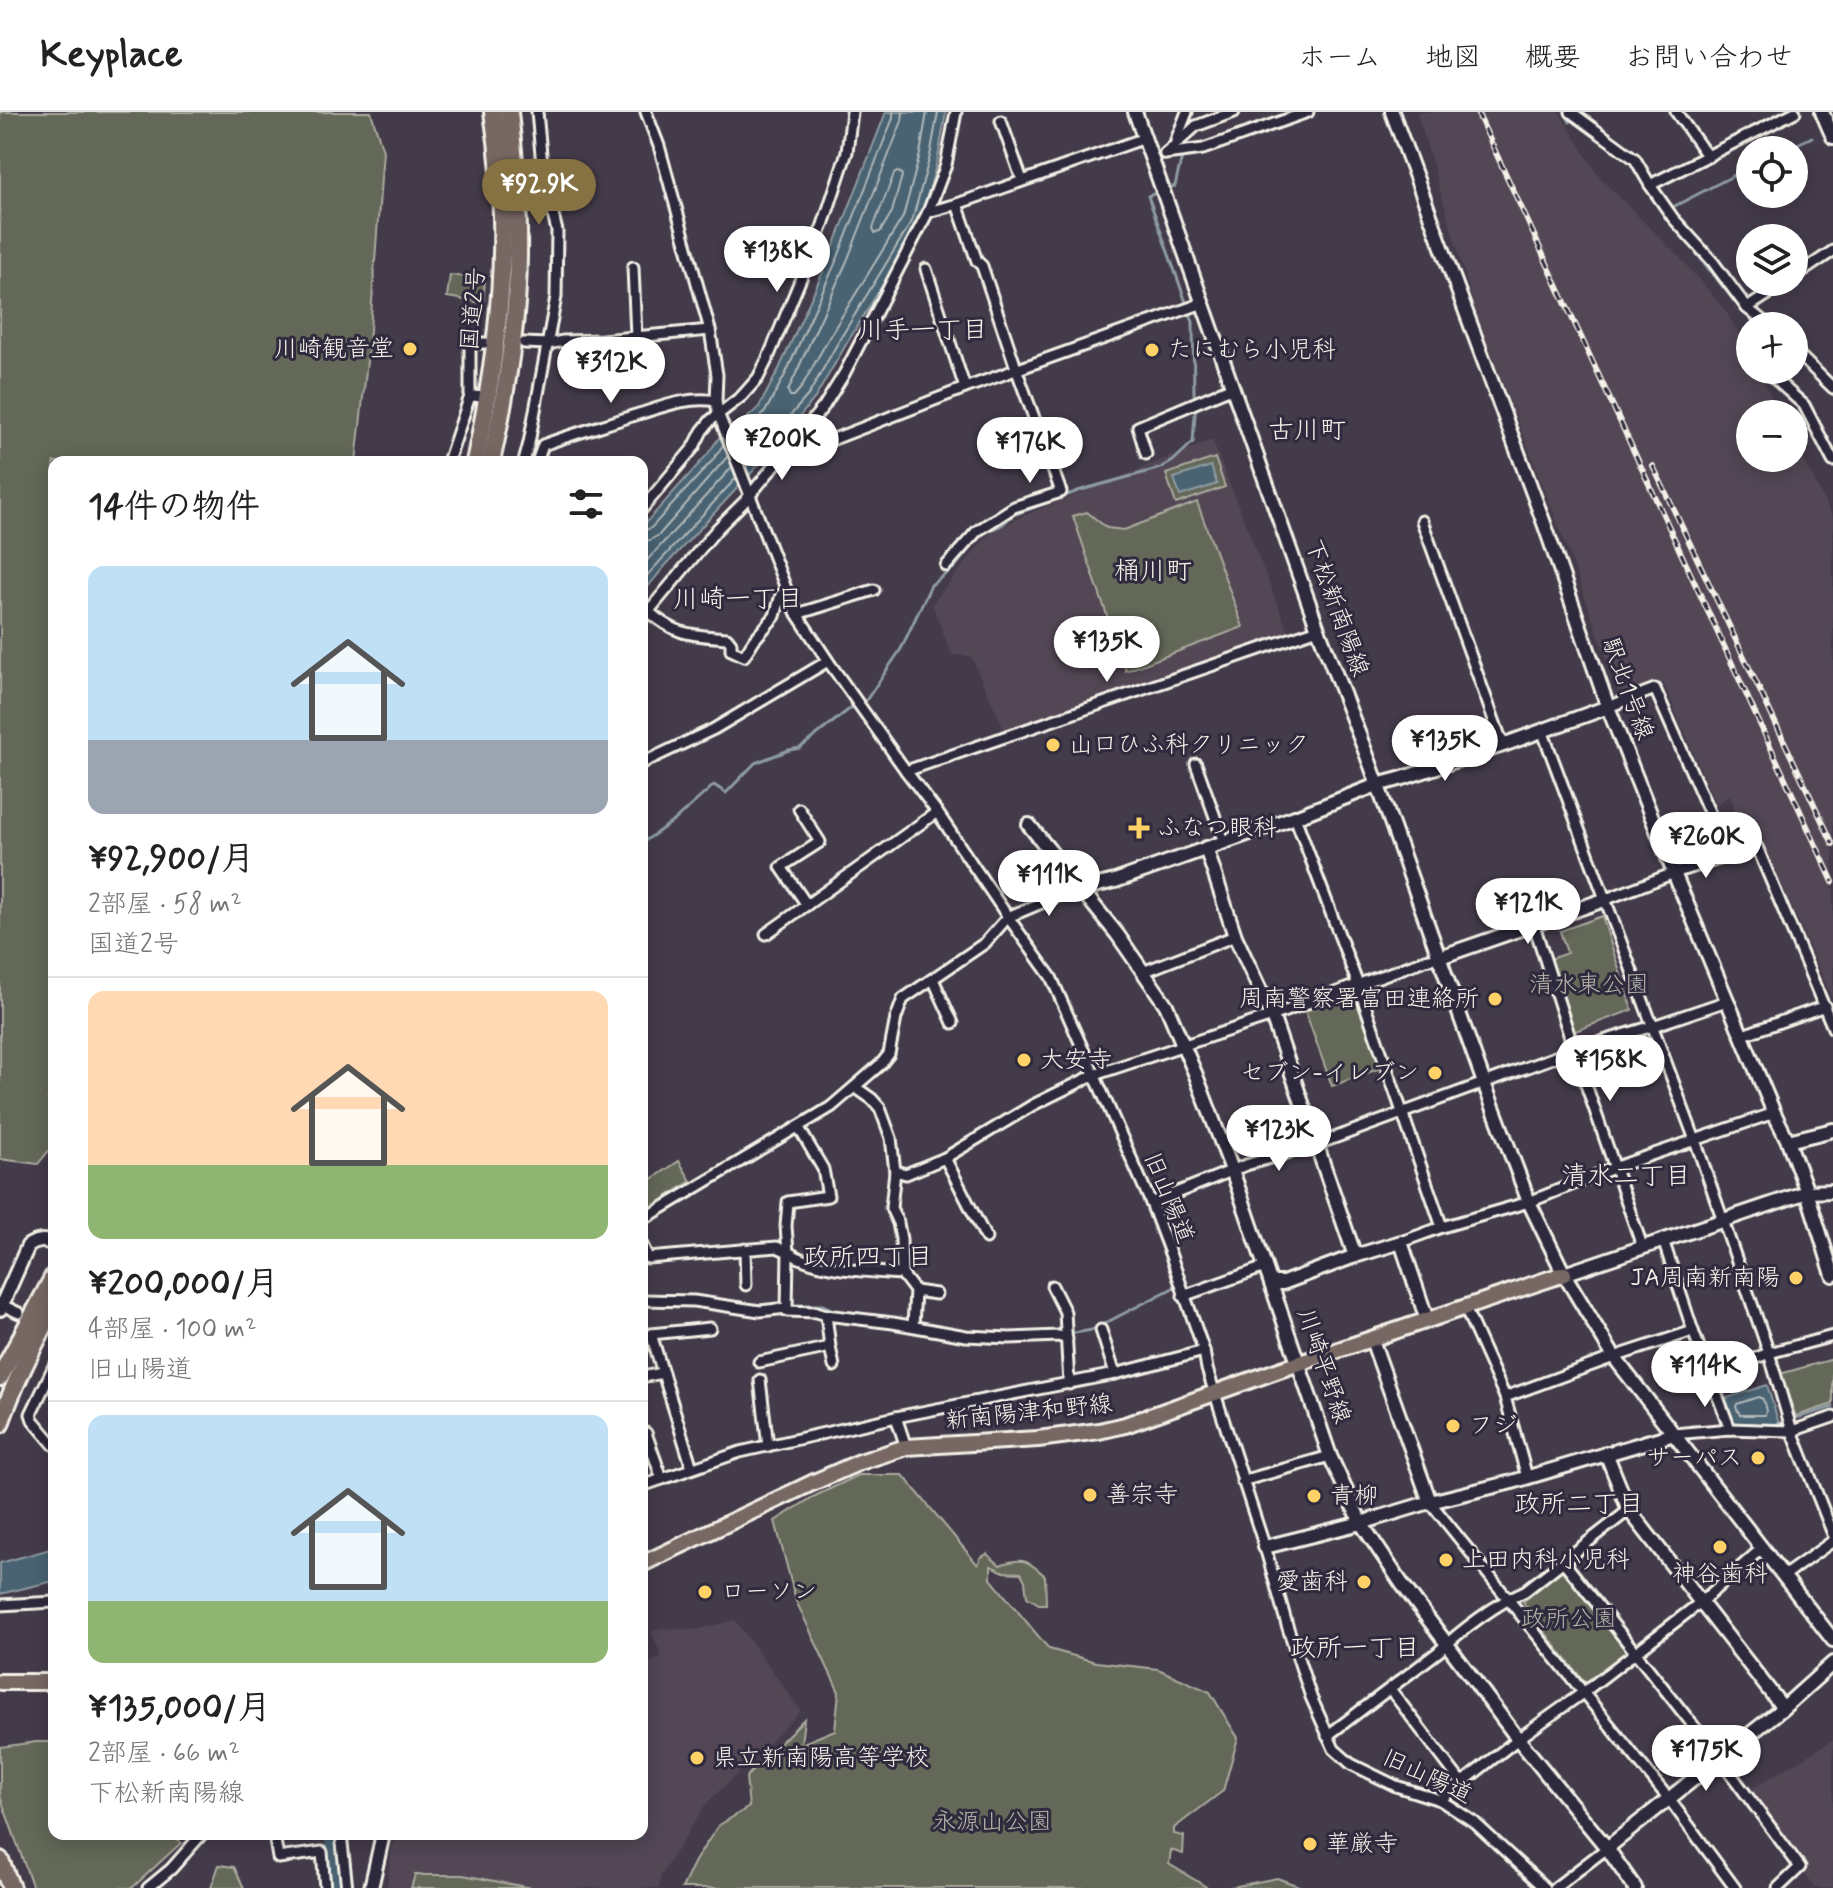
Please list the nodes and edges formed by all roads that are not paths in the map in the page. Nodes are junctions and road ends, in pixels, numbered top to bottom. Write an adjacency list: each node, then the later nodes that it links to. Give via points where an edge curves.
1 (493, 112): 47 (highway, 国道2号, via 503,255)
2 (509, 112): 54 (highway, 国道2号, via 518,255 505,399)
3 (537, 112): 39 (street, via 543,175 557,231 556,297)
4 (646, 112): 35 (street)
5 (852, 112): 49 (street, via 847,152 823,225 768,358 758,378)
6 (956, 112): 26 (street, via 946,165)
7 (1135, 112): 19 (street, 下松新南陽線)
8 (1187, 112): 20 (street)
9 (1234, 112): 20 (street, via 1196,126)
10 (1308, 112): 21 (street, via 1203,149)
11 (1392, 112): 69 (street, 駅北1号線)
12 (1571, 112): 24 (street, via 1635,159)
13 (1676, 112): 22 (street)
14 (1795, 112): 15 (street)
15 (1782, 115): 22 (street)
16 (1827, 118): 18 (street)
17 (1001, 121): 23 (street)
18 (1833, 137)
19 (1145, 138): 21 (street, 下松新南陽線); 23 (street)
20 (1175, 143): 21 (street)
21 (1158, 156): 32 (street, 下松新南陽線)
22 (1708, 157): 24 (street)
23 (1022, 180): 25 (street)
24 (1650, 185): 33 (street)
25 (957, 204): 26 (street); 41 (street)
26 (928, 212): 50 (street, via 844,374)
27 (1833, 251): 29 (street)
28 (633, 267): 36 (street)
29 (1808, 268)
30 (926, 269): 44 (street)
31 (1765, 296): 33 (street)
32 (1203, 303): 41 (street); 43 (street, 下松新南陽線)
33 (1747, 308): 34 (street)
34 (1752, 312)
35 (710, 330): 36 (street); 48 (street)
36 (636, 336): 39 (street)
37 (485, 343): 46 (street, via 470,343)
38 (524, 343): 39 (street)
39 (548, 344): 55 (street)
40 (1808, 364): 45 (street)
41 (1017, 371): 44 (street); 61 (street, via 1061,492 1014,507 977,531)
42 (1781, 384): 57 (street, via 1804,405)
43 (1233, 387): 51 (street, via 1138,427); 67 (street, 下松新南陽線)
44 (965, 388): 50 (street, via 798,453)
45 (1833, 388)
46 (470, 396): 47 (street); 52 (street)
47 (488, 397): 53 (highway, 国道2号)
48 (716, 401): 49 (street); 56 (street, via 659,406 543,445)
49 (720, 417): 58 (street, 旧山陽道); 59 (street, via 702,431)
50 (788, 448): 58 (street)
51 (1146, 454)
52 (450, 456)
53 (476, 456)
54 (492, 456)
55 (525, 456)
56 (539, 456)
57 (1833, 461)
58 (750, 496): 63 (street, 旧山陽道); 64 (street)
59 (648, 502)
60 (1422, 521): 71 (street)
61 (946, 566)
62 (874, 590): 65 (street)
63 (787, 591): 65 (street, 旧山陽道); 66 (street, via 744,656 731,650 727,638 688,635)
64 (648, 611)
65 (797, 614): 68 (street, 旧山陽道)
66 (648, 616)
67 (1318, 629): 74 (street); 75 (street, 下松新南陽線)
68 (828, 661): 72 (street, via 714,729); 74 (street, 旧山陽道)
69 (1608, 707): 70 (street); 82 (street, via 1655,689); 83 (street, 駅北1号線)
70 (1542, 730): 71 (street); 85 (street)
71 (1503, 745): 75 (street)
72 (648, 760)
73 (1196, 764): 80 (street)
74 (906, 771): 77 (street, 旧山陽道)
75 (1377, 785): 78 (street); 91 (street, 下松新南陽線)
76 (799, 809): 86 (street, via 820,842 781,867)
77 (937, 812): 86 (street); 87 (street, 旧山陽道)
78 (1295, 817): 80 (street); 94 (street)
79 (1029, 825): 84 (street, 川崎平野線)
80 (1224, 842): 81 (street)
81 (1206, 848): 84 (street); 90 (street)
82 (1728, 855): 83 (street); 96 (street, via 1757,847)
83 (1674, 873): 85 (street); 95 (street, 駅北1号線)
84 (1081, 889): 87 (street); 92 (street, 川崎平野線)
85 (1604, 900): 88 (street); 99 (street)
86 (807, 905): 89 (street)
87 (1008, 917): 93 (street, via 985,943); 104 (street, 旧山陽道, via 1051,977)
88 (1534, 925): 91 (street); 103 (street)
89 (766, 934)
90 (1235, 936): 92 (street); 97 (street)
91 (1440, 957): 94 (street); 105 (street, 下松新南陽線)
92 (1143, 972): 102 (street, 川崎平野線, via 1166,1005)
93 (933, 979): 98 (street); 106 (street, via 903,999 889,1054)
94 (1358, 985): 97 (street); 107 (street)
95 (1727, 1001): 99 (street); 101 (street, 駅北1号線)
96 (1825, 1006): 100 (street); 101 (street)
97 (1272, 1016): 102 (street); 113 (street)
98 (953, 1023)
99 (1653, 1026): 103 (street); 111 (street)
100 (1833, 1028)
101 (1743, 1035): 108 (street, 駅北1号線)
102 (1184, 1046): 104 (street); 116 (street, 川崎平野線)
103 (1574, 1050): 105 (street); 115 (street)
104 (1094, 1075): 114 (street); 121 (street, 旧山陽道)
105 (1484, 1083): 107 (street); 120 (street, 下松新南陽線)
106 (855, 1087): 109 (street); 117 (street, via 880,1108)
107 (1403, 1112): 113 (street); 124 (street)
108 (1774, 1113): 111 (street); 112 (street, 駅北1号線)
109 (799, 1128): 122 (street); 131 (street, via 823,1169 828,1196 788,1202)
110 (1833, 1130): 112 (street)
111 (1695, 1140): 115 (street); 123 (street)
112 (1788, 1141): 119 (street, 駅北1号線)
113 (1315, 1145): 116 (street); 132 (street)
114 (945, 1158): 117 (street, via 906,1174); 125 (street)
115 (1616, 1167): 120 (street); 129 (street)
116 (1232, 1170): 121 (street); 134 (street, 川崎平野線)
117 (895, 1171): 135 (street, via 891,1208 901,1239)
118 (1833, 1191): 119 (street)
119 (1807, 1192): 123 (street); 137 (street, 駅北1号線)
120 (1529, 1202): 124 (street); 136 (street, 下松新南陽線)
121 (1151, 1203): 144 (street, 旧山陽道)
122 (648, 1216)
123 (1723, 1220): 126 (street); 162 (street)
124 (1442, 1227): 128 (street)
125 (986, 1238)
126 (1663, 1240): 129 (street); 156 (street)
127 (48, 1242): 146 (street, via 28,1246)
128 (1401, 1242): 132 (street); 152 (street)
129 (1642, 1246): 136 (street)
130 (745, 1249): 131 (street, via 777,1247); 133 (street); 139 (street)
131 (788, 1252): 135 (street, via 801,1260); 147 (street)
132 (1355, 1256): 138 (street)
133 (648, 1258)
134 (1265, 1267): 138 (street, 川崎平野線); 144 (street)
135 (902, 1274): 142 (street)
136 (1564, 1274): 148 (main road, 新南陽津和野線); 163 (street, 下松新南陽線)
137 (1833, 1275)
138 (1272, 1283): 165 (street, 川崎平野線)
139 (746, 1285)
140 (1052, 1286): 158 (street, via 1065,1312)
141 (48, 1287): 171 (highway)
142 (915, 1291): 143 (street); 153 (street)
143 (936, 1294)
144 (1183, 1296): 161 (street, 旧山陽道)
145 (648, 1300): 147 (street, via 760,1311)
146 (1, 1307): 149 (street)
147 (787, 1308): 150 (street)
148 (1465, 1308): 152 (main road, 新南陽津和野線); 176 (street)
149 (19, 1313)
150 (826, 1315): 153 (street); 160 (street)
151 (48, 1318): 179 (highway)
152 (1427, 1320): 159 (main road, 新南陽津和野線)
153 (913, 1326): 158 (street, via 966,1336)
154 (710, 1328): 167 (street, via 651,1334)
155 (1101, 1330): 168 (street)
156 (1693, 1331): 163 (street); 170 (street)
157 (1833, 1336): 162 (street)
158 (1067, 1339): 173 (street)
159 (1372, 1340): 165 (main road, 新南陽津和野線); 194 (street)
160 (830, 1347): 164 (street); 166 (street)
161 (1204, 1351): 168 (street); 175 (street, 旧山陽道)
162 (1769, 1353): 170 (street); 181 (street)
163 (1614, 1357): 176 (street); 182 (street, 下松新南陽線)
164 (759, 1362)
165 (1300, 1364): 175 (main road, 新南陽津和野線); 188 (street, 川崎平野線)
166 (834, 1366)
167 (663, 1373): 169 (street); 189 (street)
168 (1115, 1374): 173 (street)
169 (648, 1376)
170 (1710, 1376): 180 (street)
171 (0, 1377)
172 (48, 1379): 183 (street, via 31,1414)
173 (1069, 1384): 177 (street)
174 (757, 1386): 185 (street)
175 (1215, 1393): 186 (main road, 新南陽津和野線, via 1099,1431); 192 (street, 旧山陽道)
176 (1505, 1397): 190 (street)
177 (896, 1417): 185 (street); 186 (street)
178 (1833, 1417): 181 (street)
179 (0, 1424)
180 (1730, 1429): 181 (street); 182 (street)
181 (1792, 1431): 197 (street)
182 (1674, 1434): 187 (street); 200 (street, 下松新南陽線)
183 (48, 1438)
184 (648, 1439): 191 (street)
185 (768, 1446): 189 (street)
186 (906, 1447): 201 (main road, 新南陽津和野線, via 812,1483)
187 (1606, 1453): 190 (street); 195 (street)
188 (1330, 1456): 192 (street); 196 (street, 川崎平野線)
189 (692, 1468): 191 (street)
190 (1527, 1477): 194 (street)
191 (662, 1479): 193 (street)
192 (1242, 1481): 199 (street, 旧山陽道)
193 (648, 1484)
194 (1430, 1502): 196 (street); 204 (street)
195 (1629, 1510): 202 (street); 206 (street)
196 (1361, 1523): 199 (street); 209 (street, 川崎平野線)
197 (1833, 1534)
198 (1833, 1541): 203 (street)
199 (1265, 1547): 217 (street, 旧山陽道)
200 (1762, 1548): 203 (street, 下松新南陽線); 206 (street)
201 (648, 1561)
202 (1563, 1561): 204 (street); 210 (street)
203 (1785, 1575): 208 (street, 下松新南陽線)
204 (1508, 1598): 209 (street); 215 (street)
205 (48, 1602): 207 (street)
206 (1701, 1602): 210 (street); 216 (street)
207 (0, 1605)
208 (1833, 1640)
209 (1447, 1643): 214 (street); 218 (street, 川崎平野線)
210 (1635, 1652): 215 (street); 219 (street)
211 (1833, 1663): 216 (street)
212 (0, 1682): 213 (main road)
213 (48, 1682)
214 (1390, 1689): 217 (street); 220 (street)
215 (1584, 1692): 218 (street); 221 (street)
216 (1783, 1708): 219 (street)
217 (1327, 1736): 222 (street, 旧山陽道, via 1351,1764)
218 (1518, 1739): 220 (street); 227 (street, 川崎平野線)
219 (1719, 1758): 221 (street); 238 (street, via 1800,1867)
220 (1461, 1782): 222 (street)
221 (1669, 1799): 227 (street); 237 (street)
222 (1440, 1800): 234 (street, 旧山陽道, via 1474,1822)
223 (197, 1840): 230 (street)
224 (275, 1840): 231 (street, via 278,1858 322,1852)
225 (342, 1840): 232 (street)
226 (382, 1840): 233 (street)
227 (1607, 1848): 235 (street); 236 (street, 川崎平野線)
228 (0, 1860): 229 (highway)
229 (11, 1888)
230 (148, 1888)
231 (325, 1888)
232 (347, 1888)
233 (371, 1888)
234 (1545, 1888)
235 (1555, 1888)
236 (1635, 1888)
237 (1735, 1888)
238 (1778, 1888)

